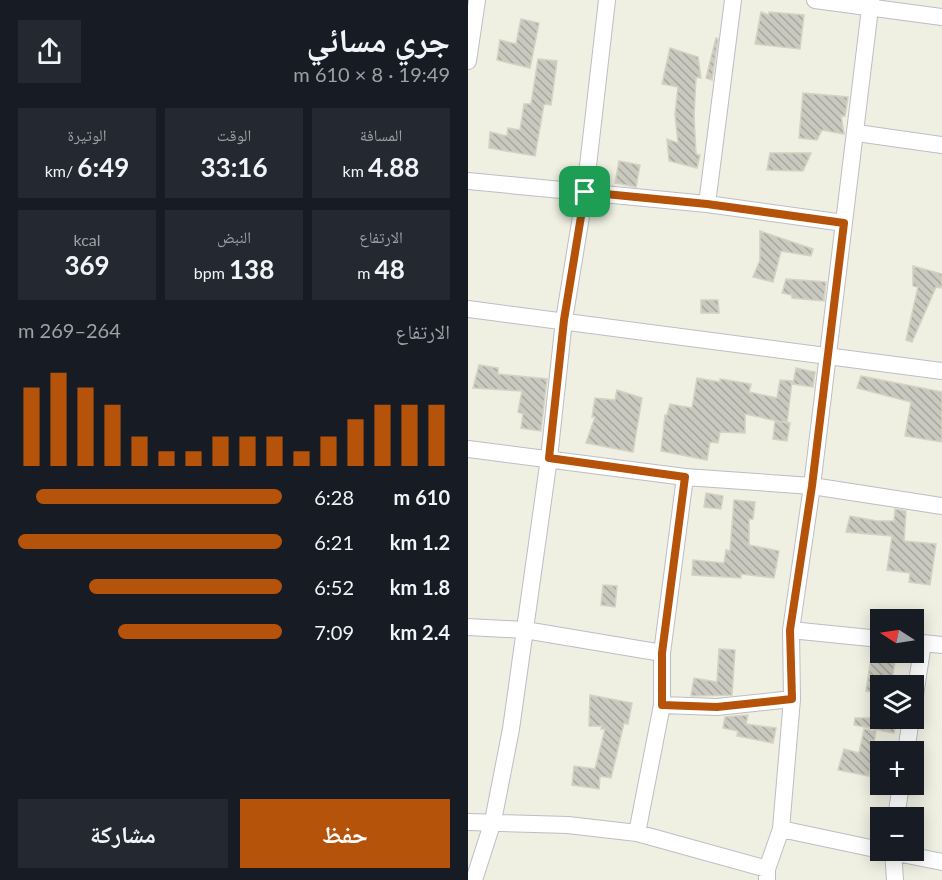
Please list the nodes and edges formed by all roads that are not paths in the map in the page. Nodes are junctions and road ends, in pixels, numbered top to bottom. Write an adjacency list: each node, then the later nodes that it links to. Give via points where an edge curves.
1 (477, 0): 7 (street)
2 (607, 0): 11 (street)
3 (733, 0): 12 (street)
4 (815, 0): 5 (street)
5 (871, 3): 6 (street); 8 (street)
6 (942, 18)
7 (468, 61)
8 (857, 133): 9 (street); 13 (street)
9 (942, 145)
10 (468, 181): 11 (street)
11 (585, 192): 12 (street); 15 (street)
12 (707, 204): 13 (street)
13 (844, 223): 16 (street)
14 (468, 309): 15 (street)
15 (564, 320): 16 (street); 19 (street)
16 (827, 357): 17 (street); 21 (street)
17 (942, 371)
18 (468, 449): 19 (street)
19 (549, 458): 20 (street); 24 (street)
20 (685, 477): 21 (street); 29 (street)
21 (812, 486): 22 (street); 25 (street)
22 (942, 506)
23 (468, 627): 24 (street)
24 (525, 630): 29 (street); 32 (street)
25 (790, 630): 26 (street); 30 (street)
26 (870, 638)
27 (924, 644): 28 (street)
28 (942, 645)
29 (662, 653): 31 (street)
30 (792, 699): 31 (street, via 717,707); 34 (street)
31 (662, 705): 35 (street)
32 (493, 821): 33 (street); 35 (street); 41 (street)
33 (468, 822)
34 (781, 829): 36 (street); 40 (street)
35 (637, 833): 40 (street)
36 (870, 847)
37 (924, 858): 39 (street)
38 (890, 861): 42 (street)
39 (942, 862)
40 (767, 874)
41 (474, 880)
42 (895, 880)

